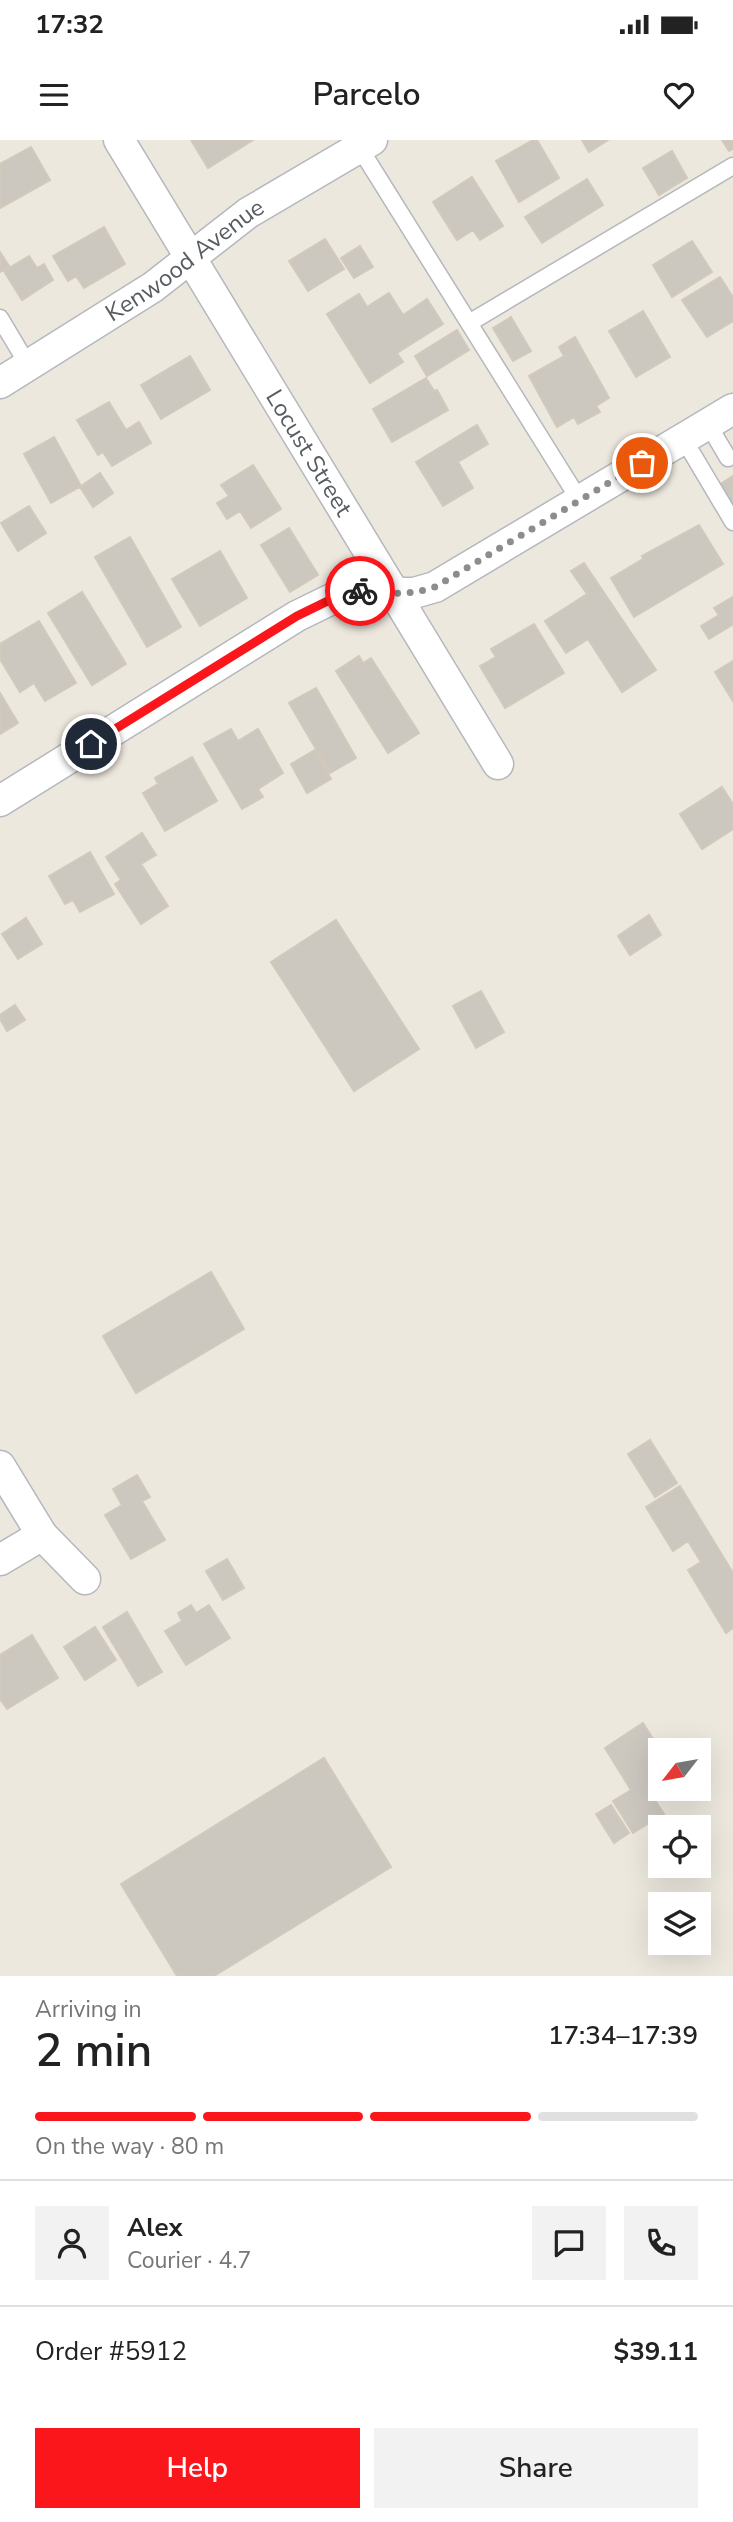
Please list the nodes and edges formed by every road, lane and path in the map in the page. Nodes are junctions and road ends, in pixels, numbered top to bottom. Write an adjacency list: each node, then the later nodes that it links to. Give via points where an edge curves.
1 (119, 140): 4 (street, Locust Street)
2 (362, 142): 4 (street, Kenwood Avenue, via 248,213); 6 (lane)
3 (733, 166): 6 (lane)
4 (190, 256): 7 (street, Kenwood Avenue, via 153,287); 14 (street, Locust Street)
5 (0, 318): 7 (lane)
6 (469, 323): 12 (lane)
7 (28, 365): 8 (street, Kenwood Avenue)
8 (0, 383)
9 (708, 424): 10 (lane); 11 (lane); 12 (street)
10 (731, 456): 11 (lane)
11 (704, 473): 13 (lane)
12 (580, 501): 14 (street, via 435,587)
13 (733, 522)
14 (395, 593): 15 (street, Locust Street); 16 (street, via 367,589 340,595 297,616)
15 (498, 764)
16 (0, 801)
17 (0, 1466): 18 (street)
18 (42, 1535): 19 (street); 20 (street)
19 (0, 1560)
20 (85, 1580)

